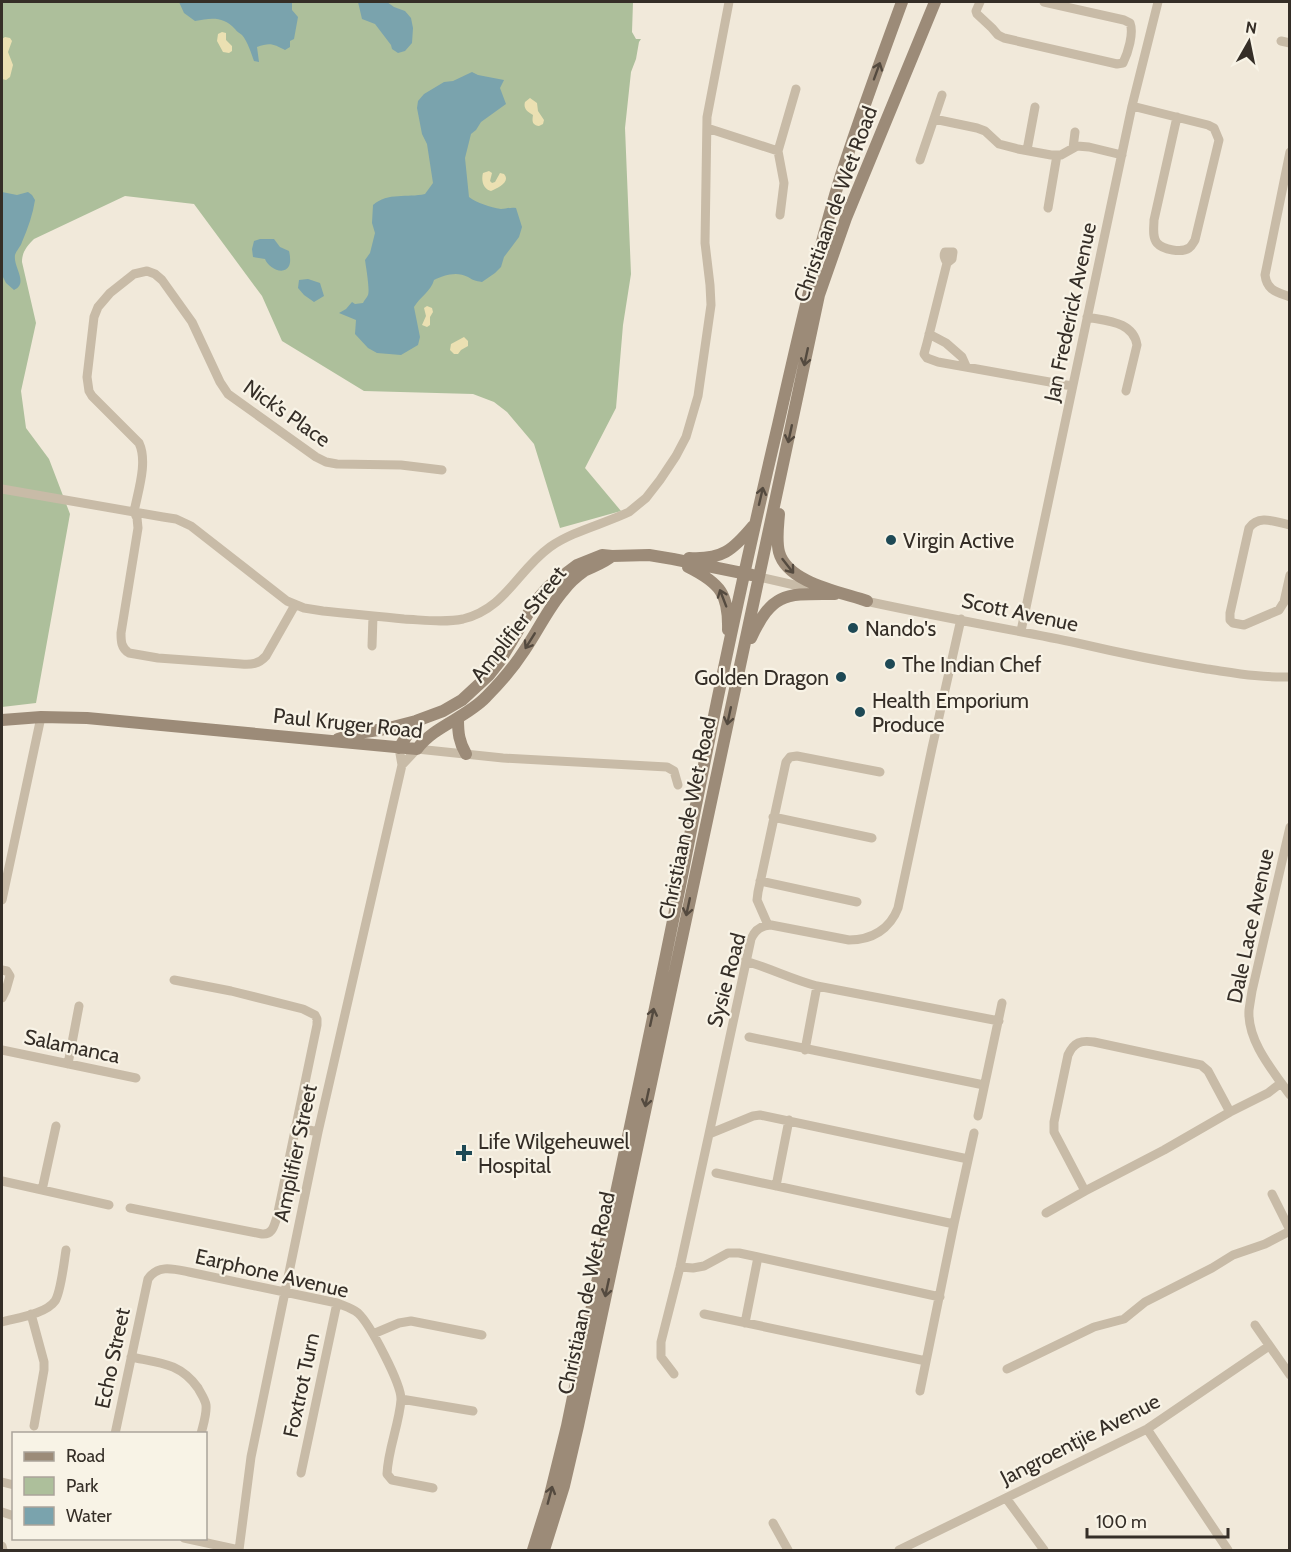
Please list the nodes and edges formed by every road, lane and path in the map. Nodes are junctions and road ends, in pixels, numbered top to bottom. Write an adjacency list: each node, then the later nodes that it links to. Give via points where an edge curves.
1 (729, 2): 13 (street)
2 (902, 2): 35 (main road, Christiaan de Wet Road, one-way to 2, via 834,200)
3 (935, 2): 31 (main road, Christiaan de Wet Road, one-way to 31, via 826,272)
4 (980, 2): 5 (street, via 978,17 1000,37 1123,63 1132,31 1130,23)
5 (1044, 2)
6 (1158, 2): 9 (street, Jan Frederick Avenue)
7 (796, 89): 17 (street)
8 (942, 95): 12 (street)
9 (1132, 106): 11 (street); 20 (street, Jan Frederick Avenue)
10 (1035, 107): 16 (street)
11 (1177, 117): 11 (street, via 1214,128 1219,140 1195,240 1181,251 1162,247 1156,243 1154,234)
12 (934, 119): 16 (street, via 977,128 999,144); 21 (street)
13 (707, 128): 17 (street); 46 (street, via 705,243 711,294 702,370 686,437 660,480 629,512 551,546 498,602 475,615 442,621)
14 (1075, 132): 15 (street)
15 (1073, 148): 19 (street); 20 (street, via 1089,147)
16 (1027, 150): 19 (street)
17 (778, 151): 23 (street, via 784,183)
18 (1290, 152): 25 (street, via 1265,280 1269,288)
19 (1057, 155): 22 (street)
20 (1122, 155): 26 (street, Jan Frederick Avenue)
21 (920, 160)
22 (1048, 208)
23 (780, 215)
24 (947, 263): 27 (street)
25 (1290, 297)
26 (1087, 317): 29 (street, Jan Frederick Avenue); 30 (street, via 1122,325 1136,339)
27 (929, 334): 28 (street, via 946,343); 28 (street, via 924,354 927,358)
28 (966, 366): 29 (street)
29 (1072, 386): 48 (street, Jan Frederick Avenue)
30 (1126, 391)
31 (783, 468): 42 (main road, Christiaan de Wet Road); 44 (main road, one-way to 44, via 778,532 782,560 807,581)
32 (442, 470): 34 (street, Nick’s Place, via 337,464 316,457 228,394 192,322 162,280 143,271 134,274 98,307 87,370 92,396 142,450)
33 (2, 489): 34 (street)
34 (134, 512): 45 (street, via 176,519 191,526); 45 (street, via 138,528 121,633 121,643 129,653 255,664 266,656)
35 (755, 522): 37 (main road, via 736,545 721,554 695,558); 40 (main road, Christiaan de Wet Road)
36 (1290, 525): 41 (street, via 1263,519 1249,528 1230,620 1244,625 1279,610)
37 (649, 555): 38 (main road, Amplifier Street); 39 (main road, Amplifier Street)
38 (612, 556): 54 (main road, Amplifier Street, one-way to 54, via 581,573 564,590 498,685); 56 (main road, Amplifier Street, via 602,555 576,566 549,586 500,661 478,686 443,711)
39 (673, 559): 40 (main road, Amplifier Street); 50 (main road, one-way to 39, via 724,596 712,581)
40 (745, 574): 42 (main road, Scott Avenue); 50 (main road, Christiaan de Wet Road)
41 (1290, 575)
42 (759, 577): 43 (street, Scott Avenue); 51 (main road, Christiaan de Wet Road)
43 (836, 594): 44 (street, Scott Avenue); 51 (main road, via 791,596 774,602 760,619)
44 (867, 601): 47 (street, Scott Avenue)
45 (295, 605): 46 (street, via 323,612)
46 (373, 616): 49 (street)
47 (961, 619): 48 (street, Scott Avenue); 70 (street, Sysie Road, via 893,919 874,935 855,940)
48 (1021, 631): 52 (street, Scott Avenue, via 1158,661 1236,674)
49 (372, 646)
50 (727, 656): 142 (main road, Christiaan de Wet Road, one-way to 50, via 567,1426)
51 (742, 657): 143 (main road, Christiaan de Wet Road, one-way to 143, via 578,1426)
52 (1290, 677)
53 (41, 717): 55 (main road, Paul Kruger Road); 57 (main road, Paul Kruger Road); 68 (street)
54 (458, 719): 59 (main road, Amplifier Street); 60 (main road, via 460,744)
55 (2, 720)
56 (416, 721): 57 (main road, Amplifier Street); 58 (main road)
57 (333, 741): 58 (main road, Paul Kruger Road)
58 (399, 748): 59 (main road, Paul Kruger Road); 61 (street, Amplifier Street)
59 (417, 749): 60 (street, Paul Kruger Road); 61 (street, Amplifier Street)
60 (466, 754): 63 (street, Paul Kruger Road, via 667,767 674,771)
61 (402, 765): 92 (street, Amplifier Street)
62 (880, 772): 64 (street, via 790,757 784,766)
63 (678, 785)
64 (773, 817): 66 (street); 67 (street)
65 (1290, 826): 84 (street, Dale Lace Avenue, via 1249,1011 1256,1041)
66 (872, 838)
67 (760, 881): 69 (street); 70 (street, via 757,900)
68 (2, 900)
69 (857, 902)
70 (768, 925): 71 (street, Sysie Road, via 753,933)
71 (745, 961): 74 (street); 94 (street, Sysie Road)
72 (2, 970): 75 (street, via 10,976)
73 (174, 980): 91 (street, via 231,991 315,1015 317,1025)
74 (817, 986): 78 (street); 81 (street)
75 (2, 998)
76 (1002, 1003): 78 (street)
77 (80, 1005): 82 (street)
78 (999, 1021): 85 (street)
79 (749, 1037): 81 (street)
80 (2, 1050): 82 (street, Salamanca)
81 (804, 1050): 85 (street)
82 (68, 1064): 83 (street, Salamanca)
83 (136, 1078)
84 (1281, 1083): 86 (street, Dale Lace Avenue); 87 (street)
85 (984, 1085): 88 (street)
86 (1290, 1095)
87 (1230, 1112): 100 (street); 100 (street, via 1201,1065 1094,1042 1077,1043 1068,1055 1053,1127)
88 (978, 1116)
89 (789, 1120): 94 (street, via 753,1116); 95 (street); 98 (street)
90 (56, 1126): 99 (street)
91 (295, 1127): 92 (street); 103 (street, via 277,1216 269,1234)
92 (318, 1132): 111 (street, Amplifier Street)
93 (974, 1133): 95 (street)
94 (709, 1134): 109 (street, Sysie Road)
95 (968, 1159): 105 (street)
96 (716, 1173): 98 (street)
97 (2, 1181): 99 (street)
98 (776, 1186): 105 (street)
99 (42, 1190): 102 (street)
100 (1085, 1191): 104 (street)
101 (1272, 1194): 106 (street)
102 (109, 1204)
103 (130, 1208)
104 (1046, 1213)
105 (954, 1224): 112 (street)
106 (1290, 1230): 124 (street, via 1145,1302 1124,1319 1094,1328)
107 (66, 1250): 114 (street, via 56,1299)
108 (758, 1257): 109 (street, via 728,1253 704,1266); 112 (street); 117 (street)
109 (680, 1267): 125 (street, Sysie Road, via 660,1350)
110 (145, 1289): 111 (street, Earphone Avenue, via 152,1274 165,1268); 122 (street, Echo Street)
111 (285, 1292): 113 (street, Earphone Avenue); 140 (street, Amplifier Street, via 251,1456)
112 (940, 1297): 123 (street)
113 (337, 1303): 119 (street, Earphone Avenue, via 358,1314); 134 (street, Foxtrot Turn)
114 (31, 1314): 116 (street); 130 (street, via 44,1362)
115 (704, 1314): 117 (street)
116 (2, 1322)
117 (745, 1323): 123 (street)
118 (1255, 1325): 121 (street)
119 (373, 1334): 120 (street, via 411,1321); 128 (street, Earphone Avenue)
120 (482, 1335)
121 (1269, 1346): 126 (street); 131 (street, Jangroentjie Avenue)
122 (131, 1357): 132 (street, Echo Street); 133 (street, via 176,1368 192,1380 206,1403)
123 (926, 1361): 127 (street)
124 (1007, 1369)
125 (674, 1374)
126 (1290, 1376)
127 (920, 1391)
128 (401, 1399): 129 (street); 135 (street, via 387,1474 392,1480)
129 (473, 1411)
130 (34, 1426)
131 (1147, 1429): 136 (street, Jangroentjie Avenue); 147 (street)
132 (115, 1432)
133 (201, 1432)
134 (301, 1473)
135 (433, 1488)
136 (1006, 1498): 145 (street, Jangroentjie Avenue); 146 (street)
137 (773, 1523): 144 (street)
138 (189, 1540): 140 (street)
139 (2, 1546): 141 (street)
140 (239, 1550)
141 (3, 1551)
142 (533, 1551)
143 (544, 1551)
144 (788, 1551)
145 (899, 1551)
146 (1044, 1551)
147 (1228, 1551)

